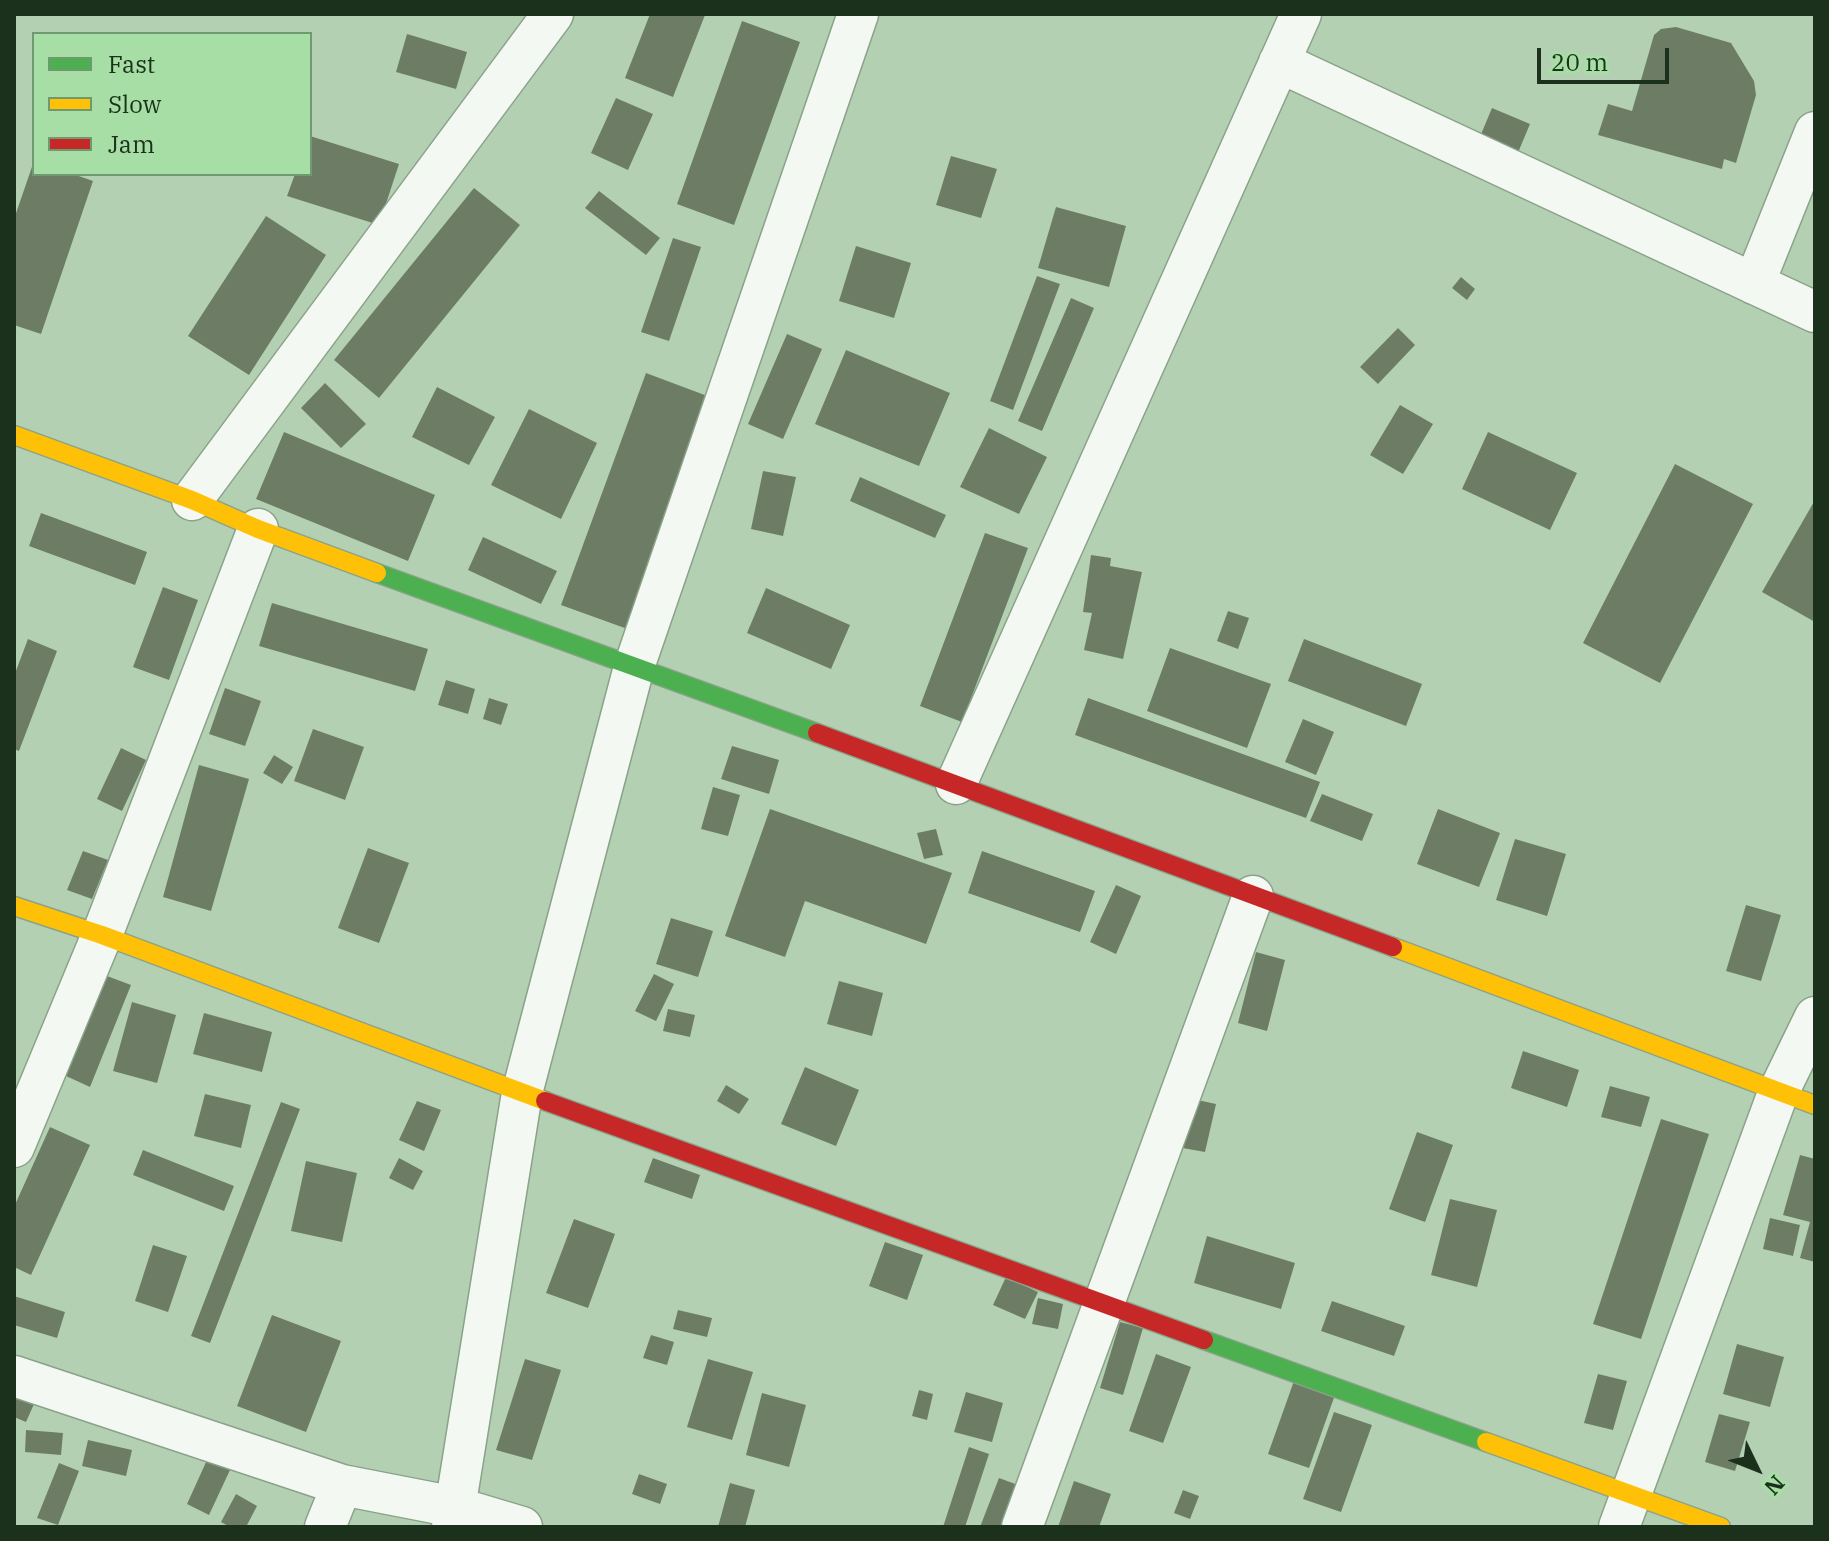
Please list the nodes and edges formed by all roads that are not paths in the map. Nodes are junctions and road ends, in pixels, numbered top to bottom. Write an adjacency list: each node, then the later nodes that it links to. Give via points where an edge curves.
1 (553, 14): 9 (street)
2 (858, 14): 11 (street)
3 (1301, 14): 4 (street)
4 (1279, 62): 6 (street); 12 (street)
5 (1815, 132): 6 (street)
6 (1754, 284): 7 (street)
7 (1815, 312)
8 (14, 435): 9 (main road)
9 (192, 500): 10 (main road)
10 (258, 529): 11 (main road); 15 (street)
11 (634, 667): 12 (main road); 17 (street)
12 (956, 784): 13 (main road)
13 (1253, 896): 18 (main road); 21 (street)
14 (14, 906): 15 (main road)
15 (102, 935): 17 (main road); 20 (street)
16 (1815, 1017): 18 (street)
17 (522, 1093): 21 (main road); 25 (street)
18 (1778, 1093): 19 (main road); 24 (street)
19 (1815, 1105)
20 (14, 1147)
21 (1104, 1303): 24 (main road); 28 (street)
22 (14, 1376): 23 (street)
23 (342, 1485): 25 (street); 26 (street)
24 (1625, 1510): 29 (main road)
25 (453, 1517): 27 (street)
26 (325, 1527)
27 (522, 1527)
28 (1022, 1527)
29 (1721, 1527)

